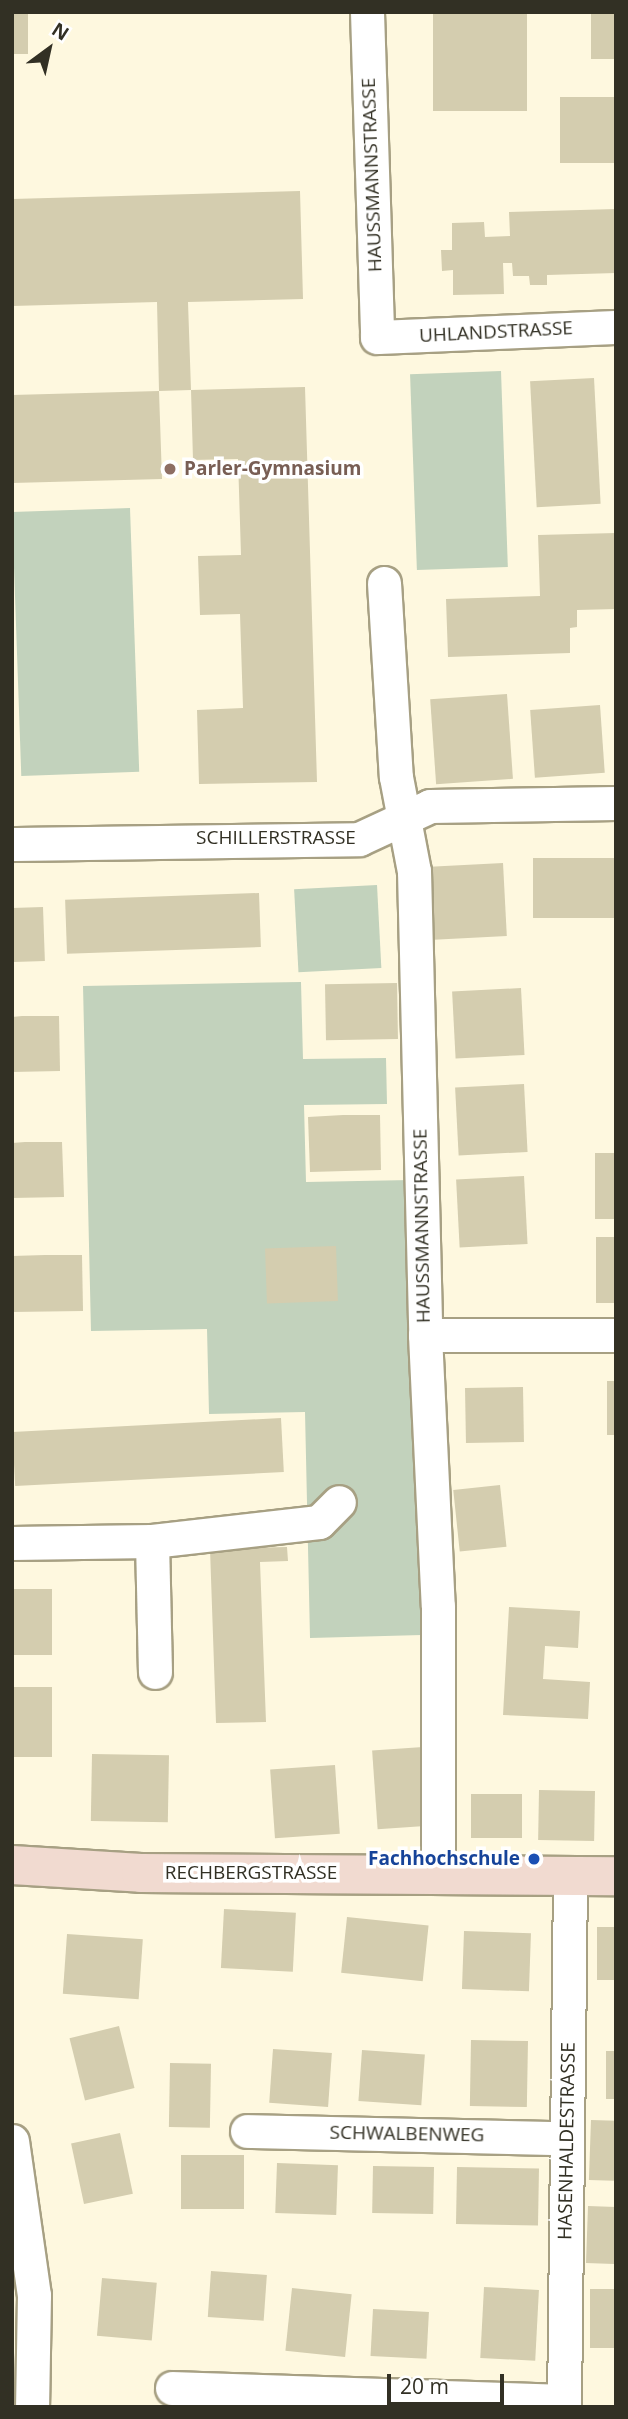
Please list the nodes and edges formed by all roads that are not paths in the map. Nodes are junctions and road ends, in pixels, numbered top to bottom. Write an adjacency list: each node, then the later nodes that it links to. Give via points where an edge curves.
1 (367, 12): 3 (street, HAUSSMANNSTRASSE)
2 (616, 327): 3 (street, UHLANDSTRASSE)
3 (377, 337)
4 (384, 583): 6 (street, HAUSSMANNSTRASSE, via 396,777)
5 (616, 803): 6 (street, SCHILLERSTRASSE, via 430,806)
6 (404, 815): 7 (street, SCHILLERSTRASSE, via 359,839); 8 (street, HAUSSMANNSTRASSE, via 414,871)
7 (12, 844)
8 (425, 1335): 9 (street); 15 (street, HAUSSMANNSTRASSE, via 438,1606)
9 (616, 1335)
10 (339, 1502): 11 (street, via 319,1522)
11 (152, 1541): 12 (street); 13 (street)
12 (12, 1543)
13 (155, 1672)
14 (12, 1865): 15 (main road, RECHBERGSTRASSE, via 141,1873)
15 (438, 1872): 16 (main road, RECHBERGSTRASSE)
16 (570, 1875): 17 (main road, RECHBERGSTRASSE); 19 (street, HASENHALDESTRASSE)
17 (616, 1876)
18 (247, 2131): 19 (street, SCHWALBENWEG)
19 (567, 2138): 22 (street, HASENHALDESTRASSE)
20 (12, 2141): 23 (street, via 34,2295)
21 (172, 2388): 22 (street)
22 (564, 2404)
23 (32, 2407)

